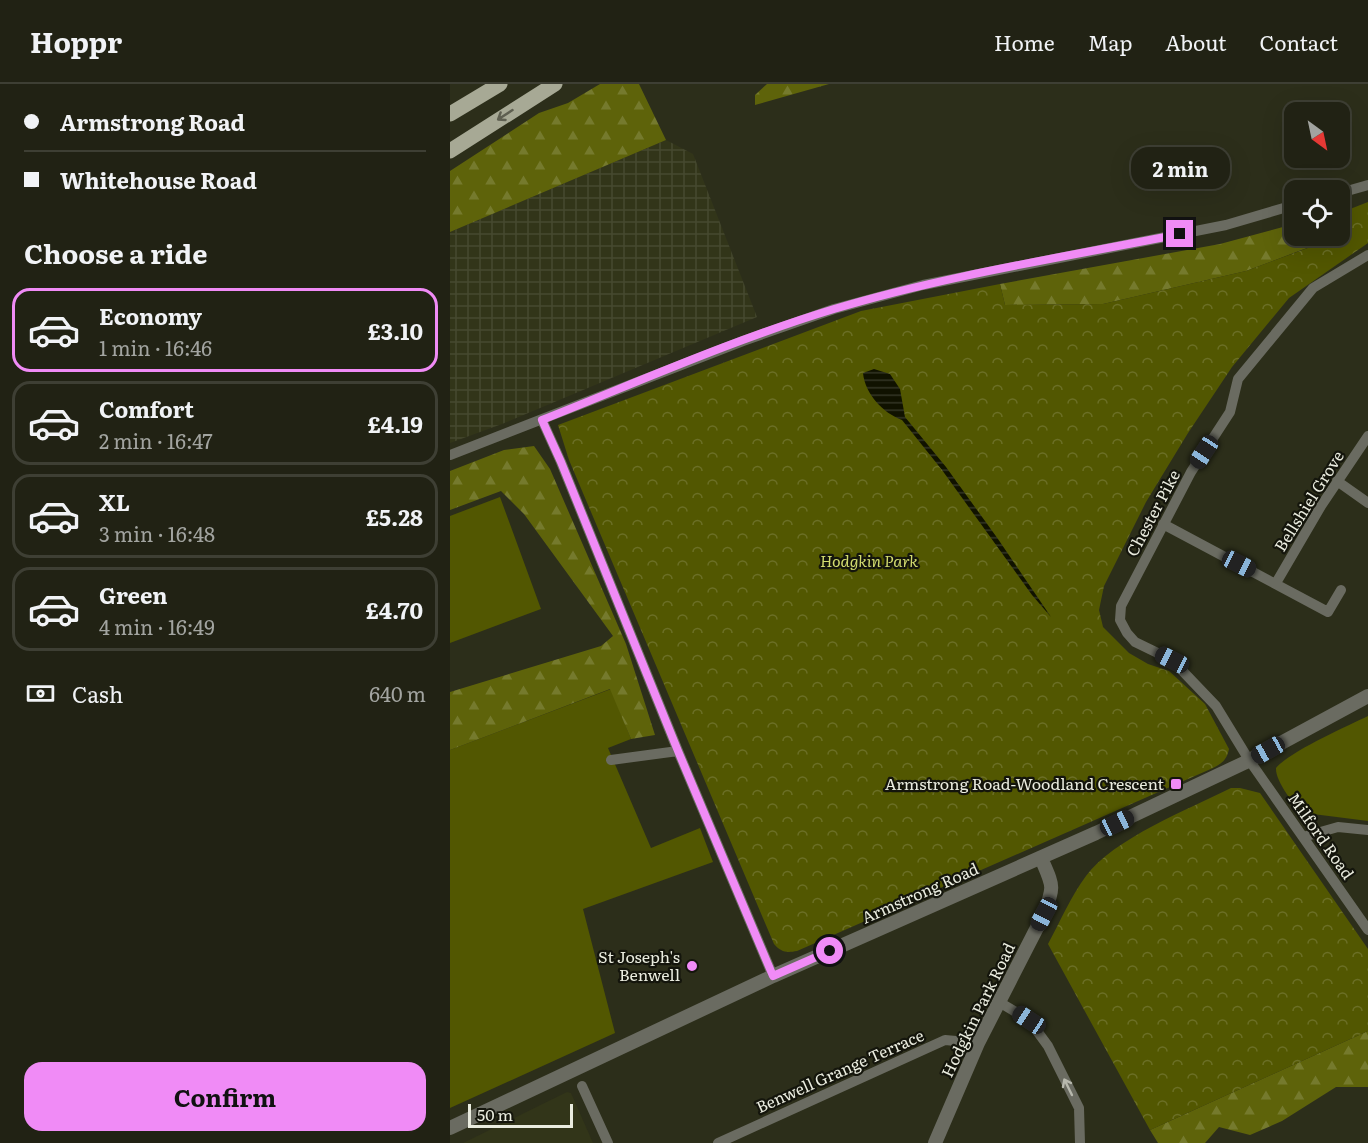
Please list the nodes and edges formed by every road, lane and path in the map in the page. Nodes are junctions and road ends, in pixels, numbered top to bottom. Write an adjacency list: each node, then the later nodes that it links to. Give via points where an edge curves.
1 (500, 84): 3 (main road)
2 (555, 84): 4 (main road, one-way to 4)
3 (450, 114)
4 (450, 151)
5 (1368, 184): 6 (street)
6 (1350, 190)
7 (1284, 208): 9 (street, via 1226,225 923,285 834,309)
8 (1368, 255): 14 (street, Chester Pike, via 1313,288 1238,379 1230,412)
9 (542, 420): 11 (street); 18 (street)
10 (1368, 436): 12 (street, Bellshiel Grove)
11 (450, 455)
12 (1337, 481): 13 (street); 15 (street, Bellshiel Grove)
13 (1368, 503)
14 (1163, 524): 15 (street); 20 (street, Chester Pike, via 1121,606 1120,620 1135,642 1172,660 1216,706)
15 (1276, 583): 16 (street, via 1328,612)
16 (1341, 590)
17 (1368, 696): 20 (street, Armstrong Road)
18 (678, 751): 19 (street); 25 (street)
19 (611, 760)
20 (1249, 760): 22 (street, Milford Road); 23 (street, Armstrong Road)
21 (1368, 830): 22 (street, via 1338,827)
22 (1303, 837): 24 (street, Milford Road)
23 (1041, 858): 25 (street, Armstrong Road); 26 (street, Hodgkin Park Road, via 1053,885 1050,898)
24 (1368, 930)
25 (773, 976): 29 (street, Armstrong Road)
26 (999, 1002): 27 (street, Hodgkin Park Road); 33 (street, one-way to 26, via 1079,1108 1048,1046 1029,1020)
27 (978, 1043): 31 (street, Benwell Grange Terrace, via 945,1040); 32 (street, Hodgkin Park Road)
28 (582, 1086): 30 (street)
29 (450, 1128)
30 (608, 1143)
31 (718, 1143)
32 (935, 1143)
33 (1080, 1143)

